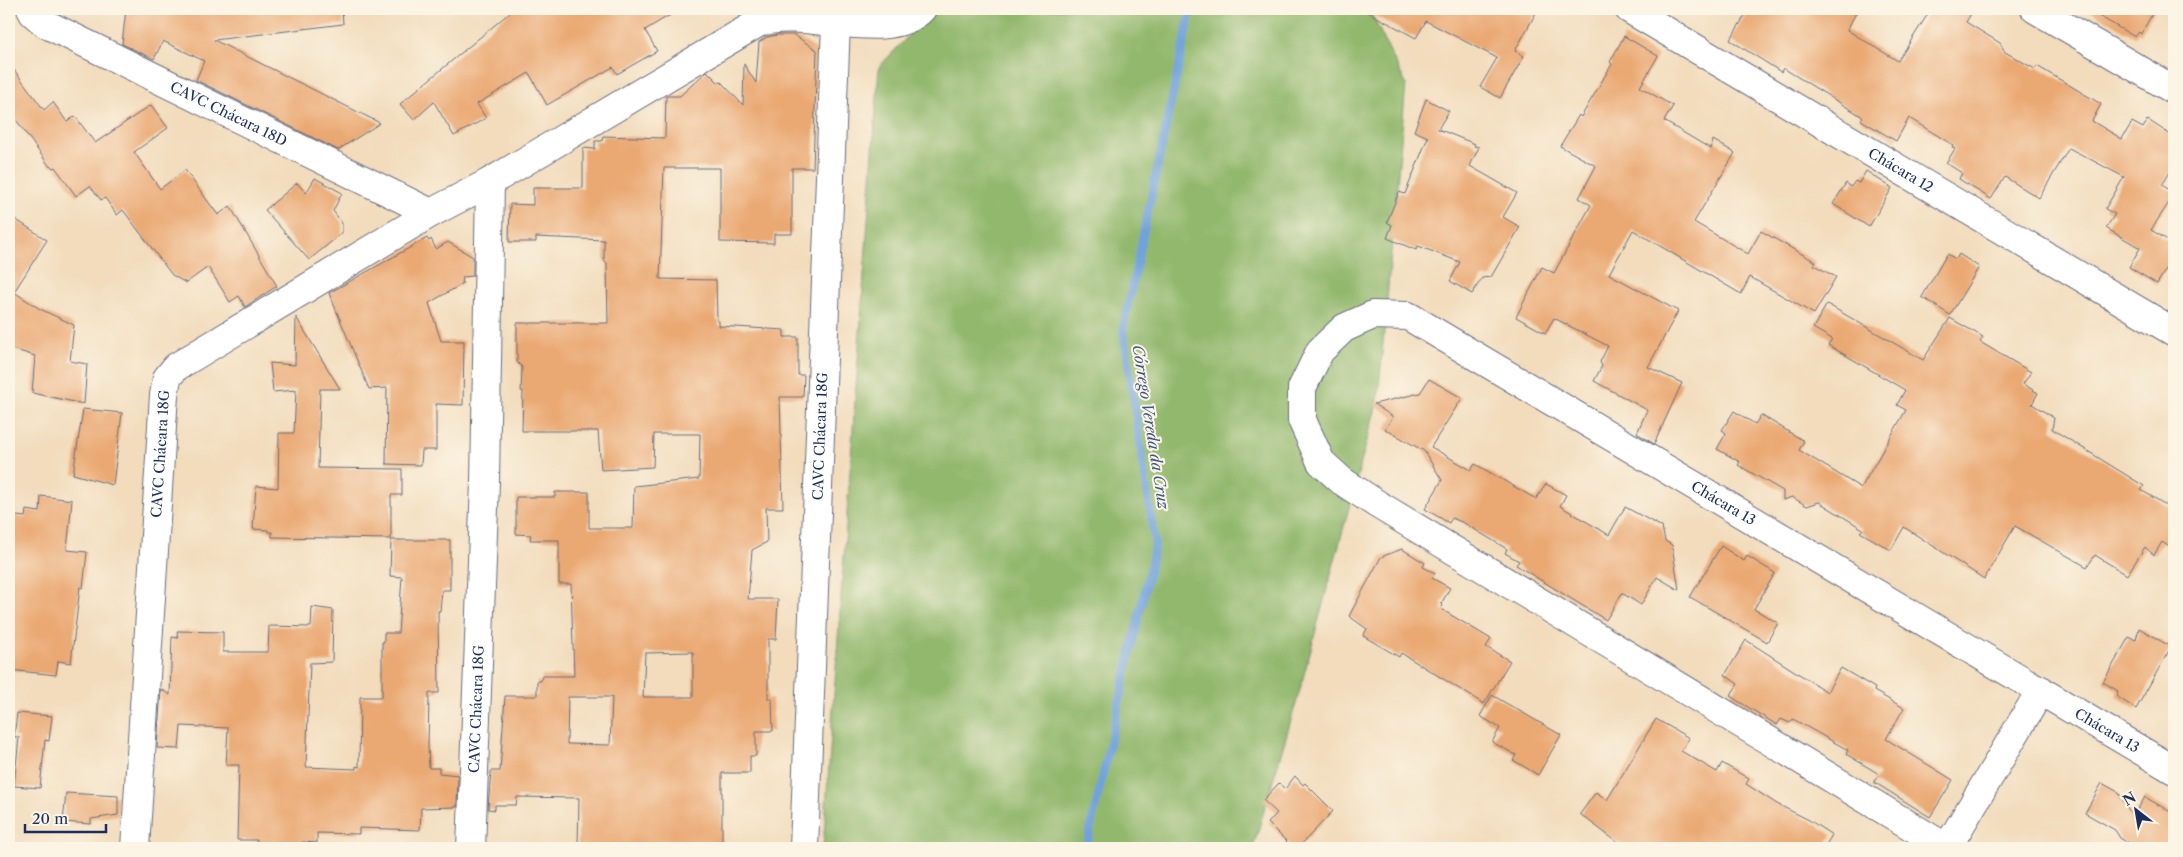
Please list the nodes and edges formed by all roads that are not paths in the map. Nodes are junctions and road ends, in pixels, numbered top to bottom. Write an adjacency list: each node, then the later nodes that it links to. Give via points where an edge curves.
1 (31, 9): 8 (street, CAVC Chácara 18D, via 46,24)
2 (922, 9): 5 (street, CAVC Chácara 18G, via 916,15 893,24)
3 (1628, 9): 9 (street, Chácara 12)
4 (2035, 9): 6 (street)
5 (836, 23): 7 (street, CAVC Chácara 18G, via 782,17 758,23); 14 (street, CAVC Chácara 18G)
6 (2174, 90)
7 (490, 182): 8 (street, CAVC Chácara 18G); 13 (street, CAVC Chácara 18G, via 485,482)
8 (431, 213): 12 (street, CAVC Chácara 18G, via 176,367 167,378)
9 (2174, 332)
10 (2041, 690): 11 (street, Chácara 13); 15 (street); 15 (street, Chácara 13, via 1408,316 1373,315 1344,328 1320,351 1302,388 1302,420 1321,462 1342,481)
11 (2174, 770)
12 (135, 848)
13 (471, 848)
14 (804, 848)
15 (1947, 848)

